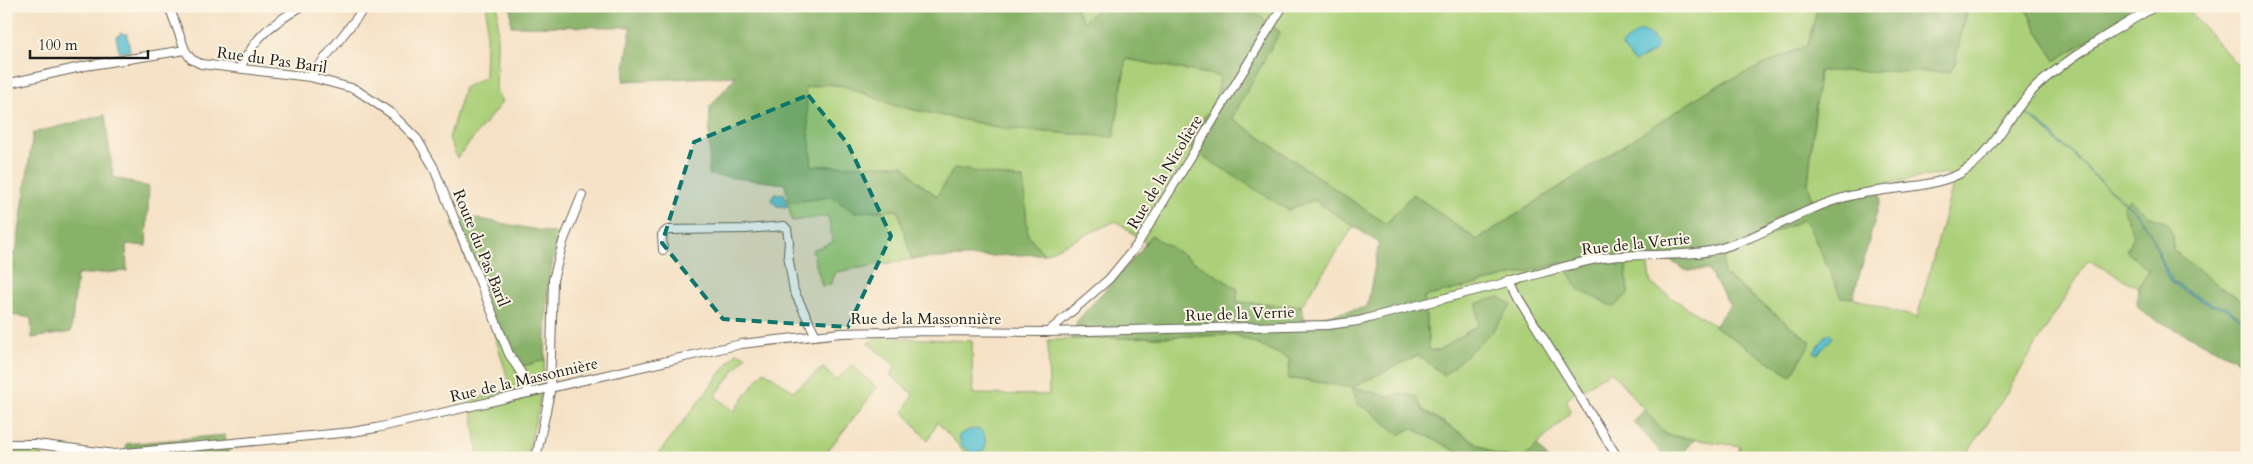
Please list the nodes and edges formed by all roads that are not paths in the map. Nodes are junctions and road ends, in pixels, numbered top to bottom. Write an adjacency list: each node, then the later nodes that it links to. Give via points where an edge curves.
1 (170, 6): 6 (street)
2 (302, 6): 7 (street, via 267,28 252,45)
3 (366, 6): 8 (street)
4 (1282, 6): 14 (street, Rue de la Nicolière, via 1137,245 1109,280)
5 (2156, 6): 13 (street, Rue de la Verrie, via 2063,66 2038,86 1982,155 1956,175 1848,196 1817,206 1754,237 1707,251 1605,258)
6 (185, 50): 7 (street, Rue du Pas Baril, via 191,60 201,64); 9 (street, via 102,63)
7 (240, 68): 8 (street, Rue du Pas Baril)
8 (310, 77): 10 (street, Rue du Pas Baril, via 355,89)
9 (6, 84)
10 (398, 120): 17 (street, Route du Pas Baril, via 417,139 433,166 509,354)
11 (582, 195): 16 (street, via 563,242 553,280)
12 (664, 250): 15 (street, via 662,235 667,230 784,226 790,242 788,255 794,291)
13 (1510, 281): 14 (street, Rue de la Verrie, via 1358,321 1328,325); 20 (street)
14 (1048, 332): 15 (street, Rue de la Massonnière, via 869,332)
15 (816, 336): 16 (street, Rue de la Massonnière, via 741,344)
16 (550, 389): 17 (street, Rue de la Massonnière); 19 (street)
17 (529, 393): 18 (street, Rue de la Massonnière, via 352,432 115,454 36,444)
18 (6, 444)
19 (536, 458)
20 (1618, 458)

